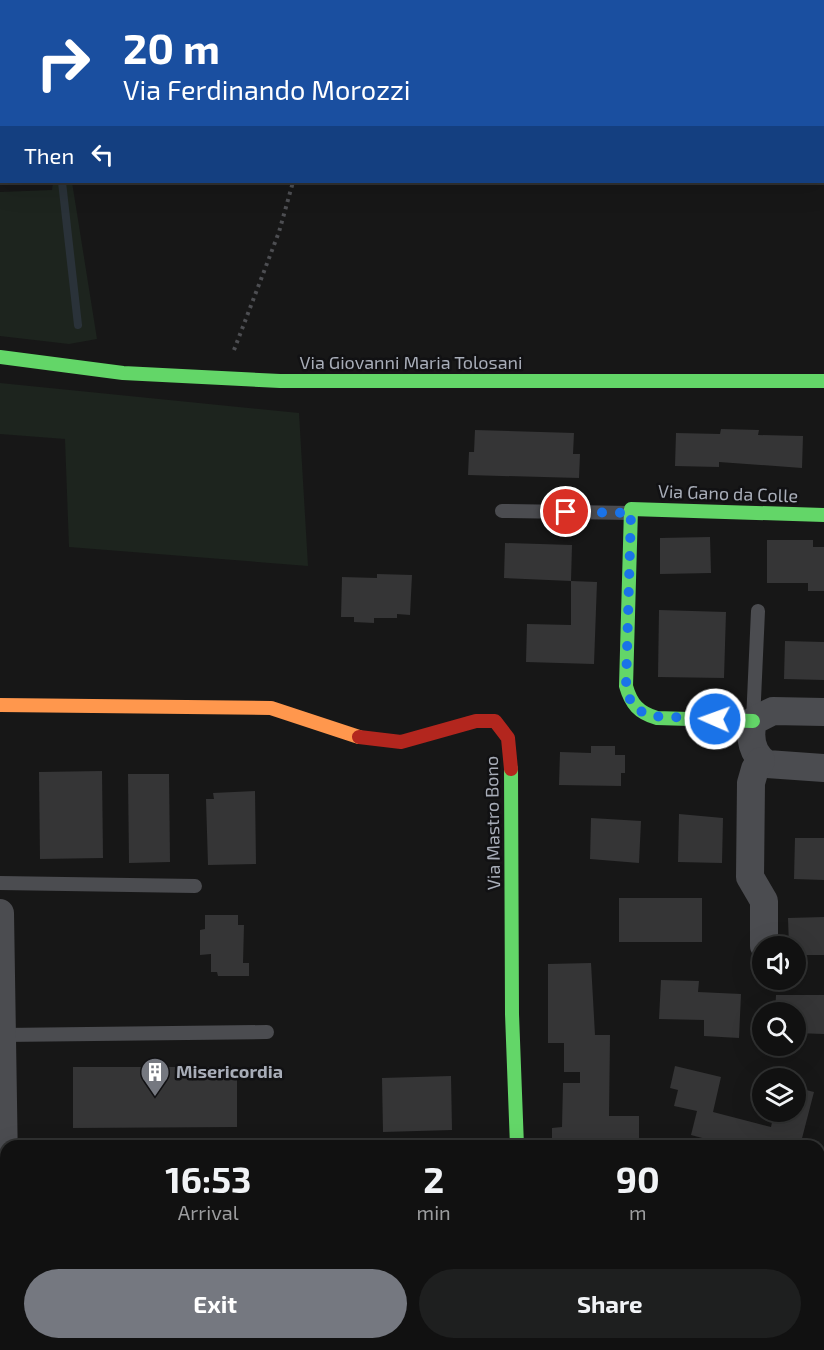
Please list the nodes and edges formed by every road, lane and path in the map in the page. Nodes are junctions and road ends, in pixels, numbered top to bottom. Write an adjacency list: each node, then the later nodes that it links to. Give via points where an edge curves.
1 (293, 183): 3 (path, via 279,232)
2 (0, 357): 3 (street, Via Giovanni Maria Tolosani, via 123,373)
3 (223, 379): 4 (street, Via Giovanni Maria Tolosani)
4 (824, 381)
5 (502, 511): 6 (lane)
6 (631, 511): 7 (street, Via Gano da Colle); 11 (street, via 626,686 632,706 657,718)
7 (824, 515)
8 (758, 610): 11 (lane)
9 (0, 705): 21 (street, Via Mastro Bono, via 271,708 308,717 356,737 383,742 418,740 479,720 495,722 508,738 511,752)
10 (824, 712): 11 (street, via 773,711)
11 (753, 721): 12 (street, via 751,741)
12 (761, 760): 13 (street, via 773,766); 17 (street, via 751,783 750,877 764,902)
13 (824, 768)
14 (0, 883): 15 (lane)
15 (195, 886)
16 (0, 913): 19 (street)
17 (764, 936)
18 (267, 1032): 19 (lane)
19 (3, 1035): 20 (street)
20 (4, 1140)
21 (517, 1140)

